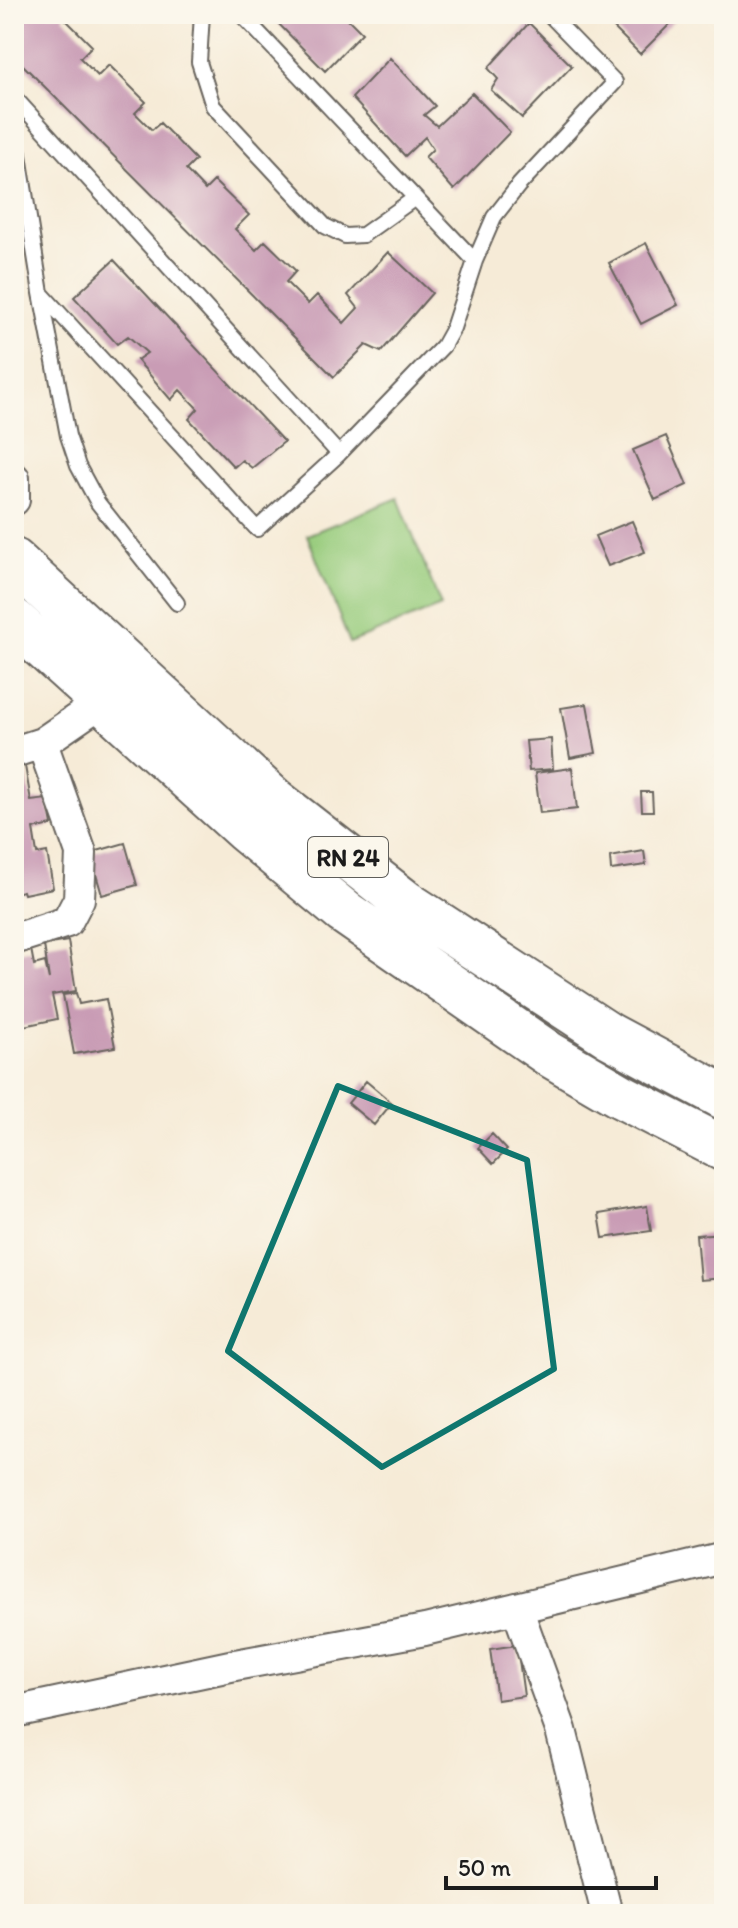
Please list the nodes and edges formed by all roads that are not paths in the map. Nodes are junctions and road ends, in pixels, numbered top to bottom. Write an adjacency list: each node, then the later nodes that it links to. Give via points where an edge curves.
1 (202, 14): 6 (lane, via 199,62 213,106 325,226 345,236 363,235)
2 (241, 14): 6 (lane)
3 (549, 14): 7 (lane, via 615,82 519,185 494,217)
4 (14, 97): 9 (lane)
5 (14, 137): 8 (lane)
6 (415, 198): 7 (lane)
7 (475, 261): 9 (lane, via 443,346)
8 (41, 293): 9 (lane, via 257,529); 13 (lane, via 78,466 98,503)
9 (339, 454)
10 (14, 478): 11 (street)
11 (14, 500)
12 (14, 561): 18 (highway, RN 24, via 274,800 406,903 610,1036)
13 (177, 603)
14 (14, 621): 15 (highway, RN 24)
15 (103, 701): 16 (street); 19 (highway, RN 24, via 344,912 549,1054)
16 (28, 747): 17 (street, via 81,853 79,899 67,922)
17 (14, 939)
18 (724, 1097)
19 (724, 1149)
20 (724, 1558): 21 (street)
21 (517, 1608): 22 (street); 23 (street, via 561,1730)
22 (14, 1712)
23 (607, 1914)

